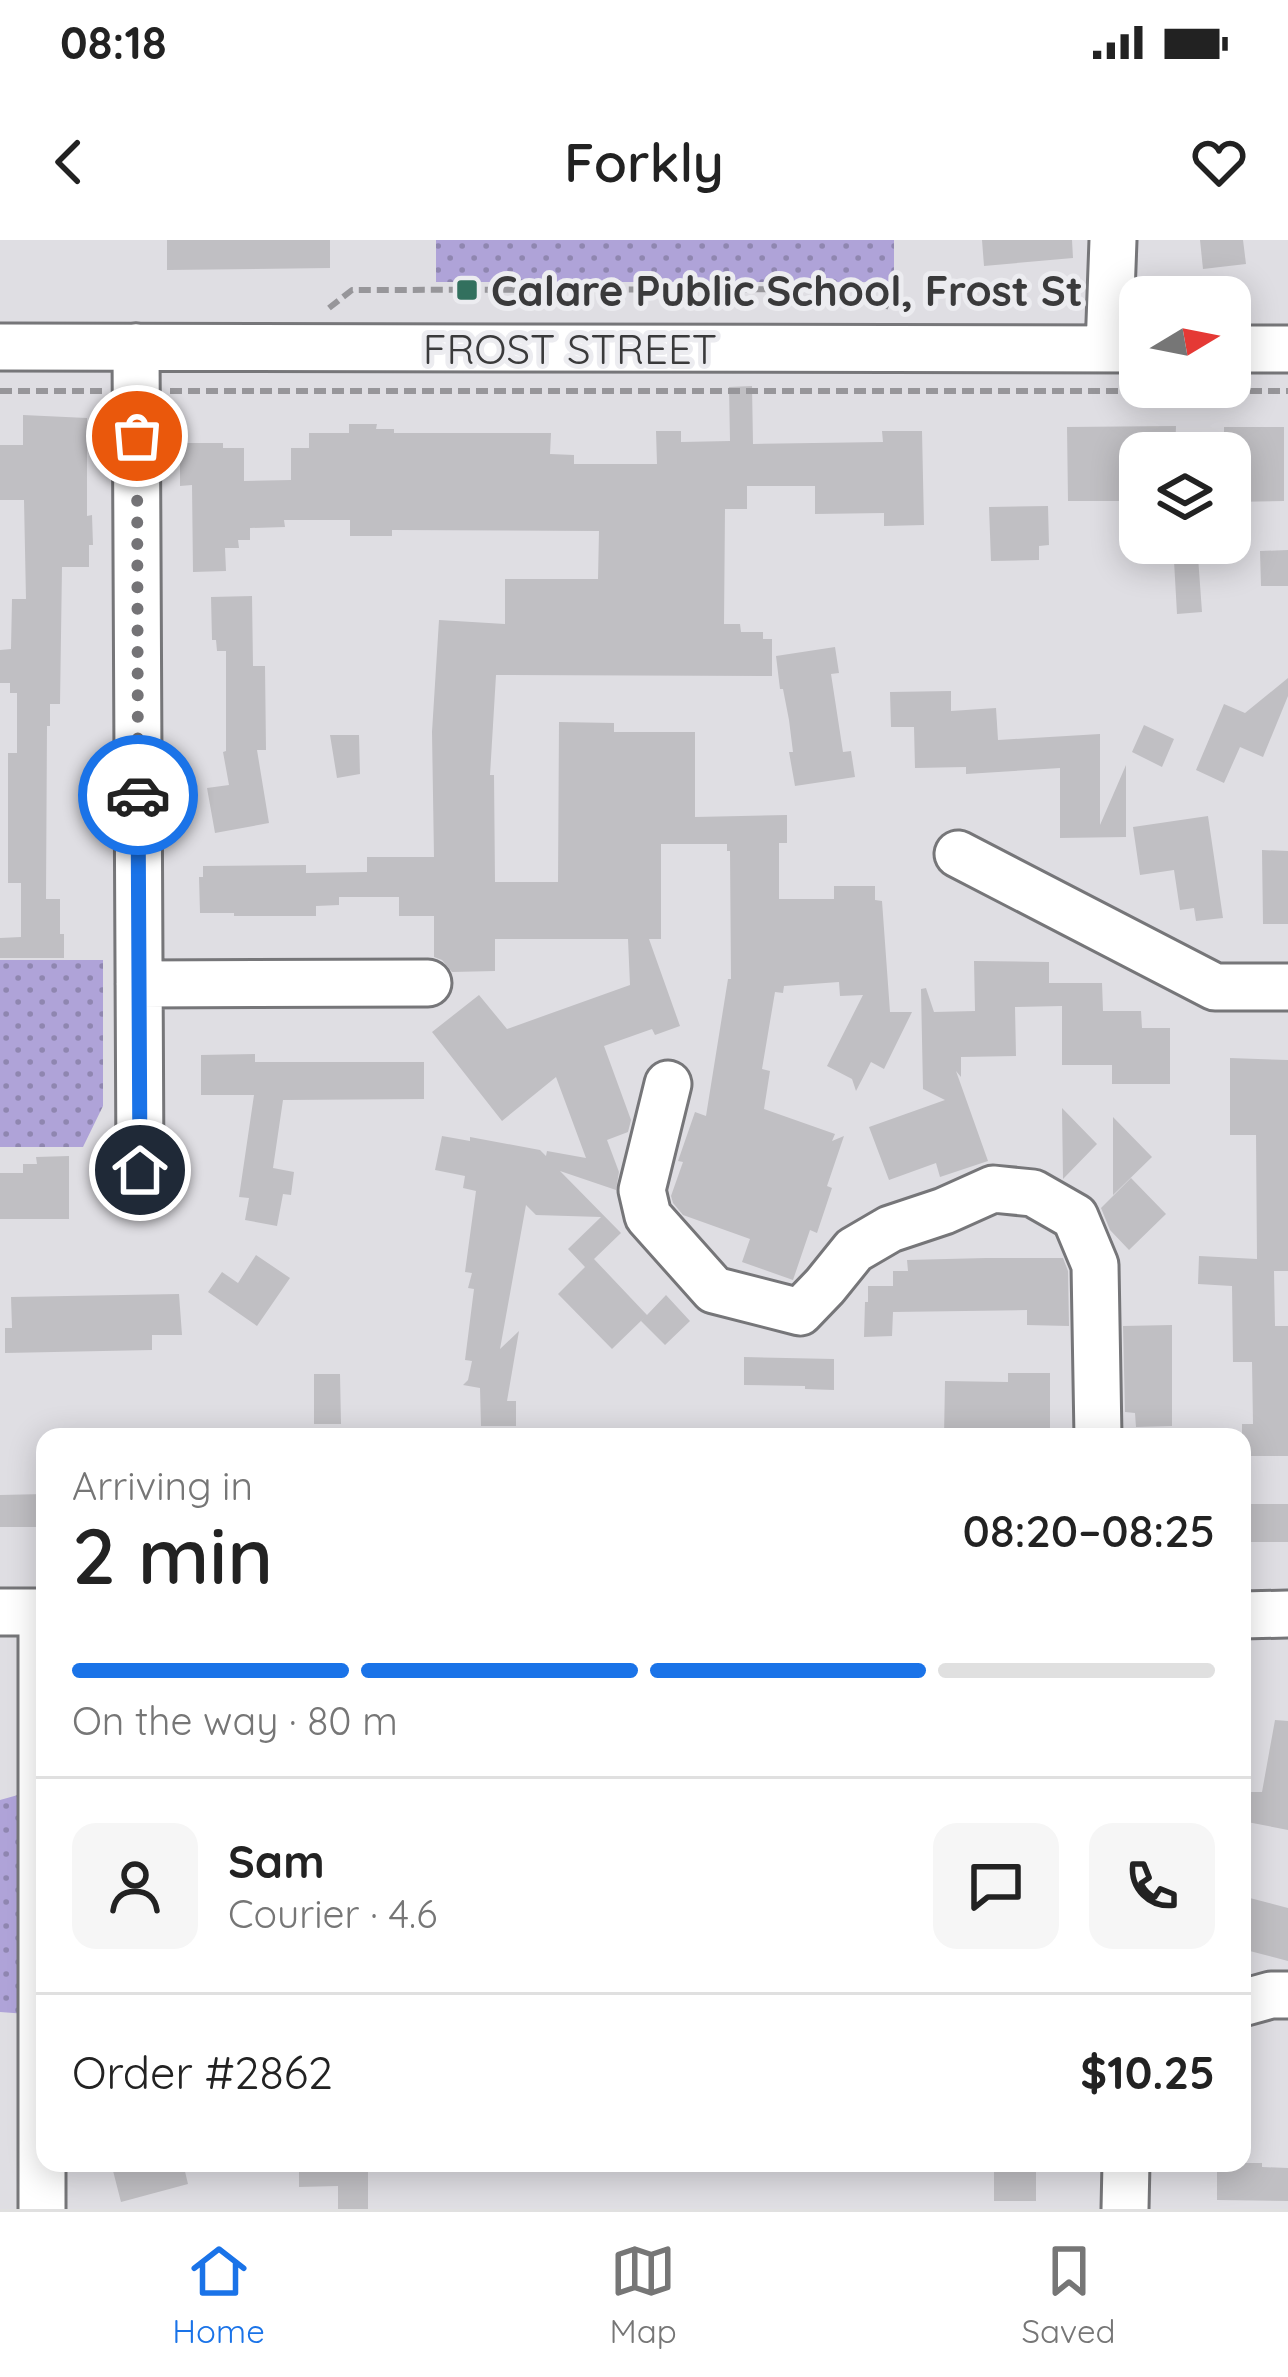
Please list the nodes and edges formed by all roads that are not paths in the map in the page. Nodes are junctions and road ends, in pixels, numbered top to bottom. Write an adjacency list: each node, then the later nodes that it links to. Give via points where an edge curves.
1 (1113, 240): 2 (street)
2 (1119, 294)
3 (0, 346): 7 (street, FROST STREET)
4 (1119, 349): 7 (street, FROST STREET)
5 (1251, 349): 6 (street)
6 (1288, 350)
7 (137, 369): 10 (street)
8 (958, 854): 11 (street, via 1215,987)
9 (428, 983): 10 (street)
10 (139, 984): 13 (street)
11 (1288, 987)
12 (668, 1084): 14 (street, via 642,1190 649,1216 714,1290 800,1312 854,1250 993,1189 1033,1193 1075,1217 1095,1265)
13 (140, 1170)
14 (1098, 1428)
15 (29, 1612): 18 (street)
16 (1288, 1614): 17 (street)
17 (1251, 1615)
18 (36, 1933)
19 (1288, 1995): 20 (street)
20 (1251, 2000)
21 (41, 2172): 23 (street)
22 (1126, 2172): 24 (street)
23 (42, 2209)
24 (1125, 2209)

